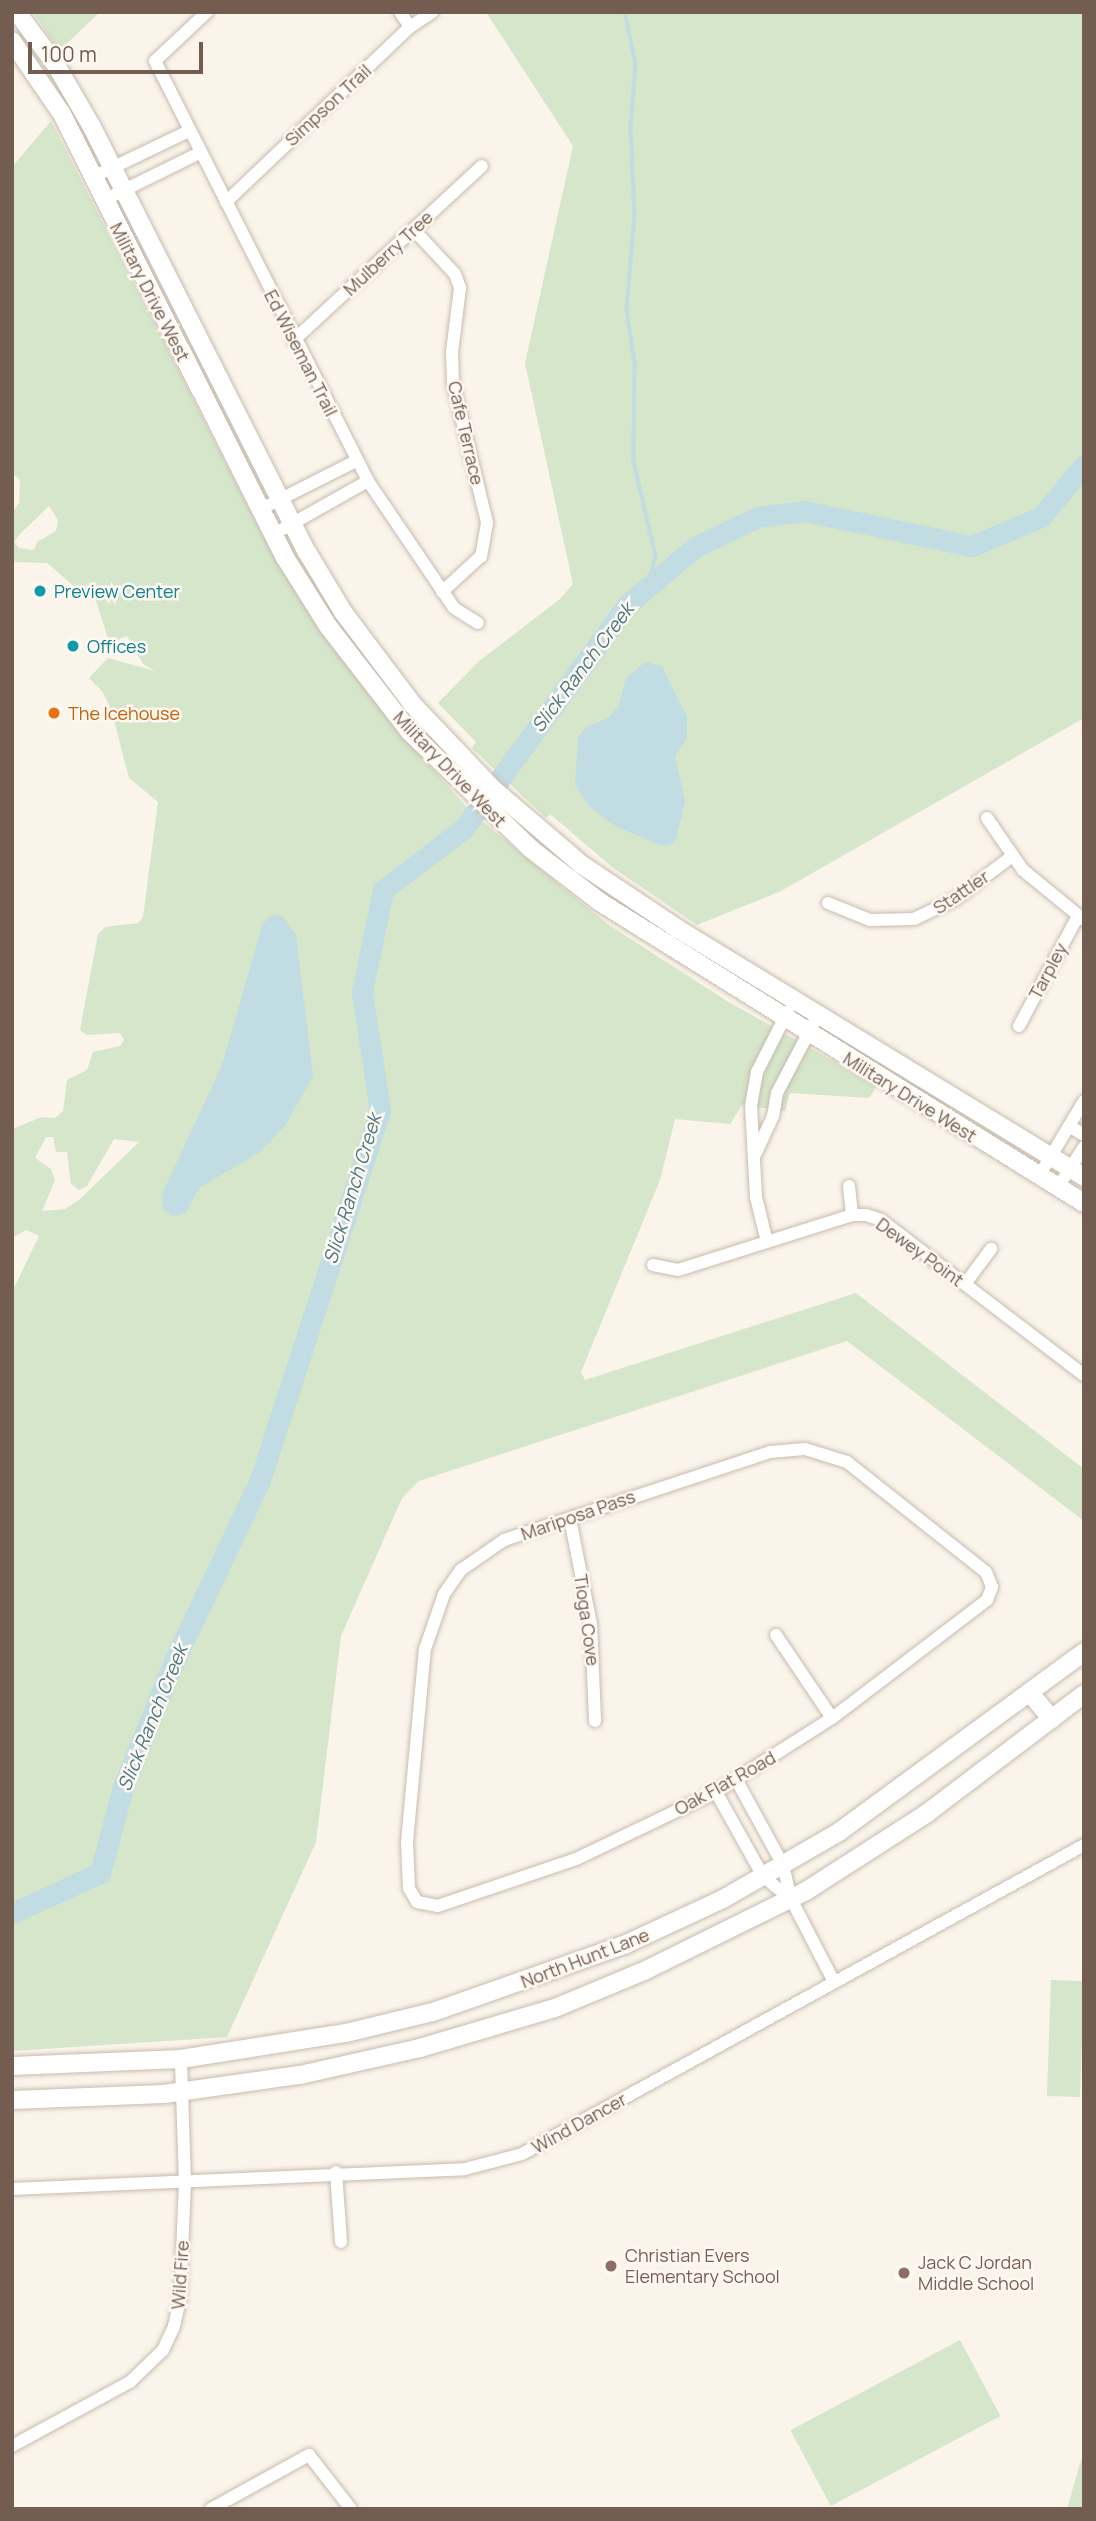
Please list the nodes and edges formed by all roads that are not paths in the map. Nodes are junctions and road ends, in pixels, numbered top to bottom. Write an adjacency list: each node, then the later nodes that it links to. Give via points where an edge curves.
1 (17, 12): 11 (main road, Military Drive West, via 56,65)
2 (207, 12): 7 (street, Ed Wiseman Trail, via 155,61)
3 (400, 12): 5 (street)
4 (432, 12): 5 (street, Simpson Trail)
5 (410, 27): 16 (street, Simpson Trail)
6 (12, 41): 13 (main road, Military Drive West, via 62,114)
7 (189, 131): 8 (street); 9 (street, Ed Wiseman Trail)
8 (145, 151): 11 (street); 12 (street)
9 (199, 153): 12 (street); 16 (street, Ed Wiseman Trail)
10 (482, 166): 17 (street, Mulberry Tree)
11 (112, 168): 13 (street); 14 (main road, Military Drive West)
12 (156, 173): 14 (street)
13 (93, 177): 15 (main road, Military Drive West)
14 (123, 190): 15 (street); 22 (main road, Military Drive West)
15 (104, 200): 24 (main road, Military Drive West)
16 (226, 202): 18 (street, Ed Wiseman Trail)
17 (414, 230): 18 (street, Mulberry Tree); 27 (street, Cafe Terrace, via 454,274 460,288 453,383 487,523 481,556)
18 (294, 340): 19 (street, Ed Wiseman Trail)
19 (356, 461): 20 (street, Ed Wiseman Trail); 21 (street)
20 (368, 481): 23 (street); 27 (street, Ed Wiseman Trail)
21 (312, 484): 22 (street); 23 (street)
22 (279, 501): 24 (street); 25 (main road, Military Drive West)
23 (325, 506): 25 (street)
24 (259, 510): 26 (main road, Military Drive West)
25 (292, 525): 26 (street); 33 (main road, Military Drive West, via 343,612 413,705 460,754 546,834 629,898)
26 (272, 535): 35 (main road, Military Drive West, via 355,663 441,764 531,849 638,929)
27 (442, 592): 28 (street, Ed Wiseman Trail, via 454,608)
28 (478, 623)
29 (987, 818): 30 (street)
30 (1011, 857): 31 (street, Stattler, via 954,900 914,919 870,920); 32 (street, via 1046,893)
31 (828, 903)
32 (1081, 918): 36 (street, Tarpley)
33 (794, 1001): 34 (main road, Military Drive West); 35 (street)
34 (818, 1015): 37 (street); 45 (main road, Military Drive West)
35 (783, 1019): 37 (main road, Military Drive West); 38 (street)
36 (1019, 1026)
37 (808, 1034): 39 (street); 47 (main road, Military Drive West)
38 (754, 1085): 39 (street); 44 (street)
39 (777, 1093): 44 (street, via 773,1116)
40 (1084, 1101): 41 (street)
41 (1069, 1126): 42 (street); 45 (street)
42 (1084, 1135)
43 (1084, 1147): 46 (street)
44 (755, 1154): 52 (street, via 755,1197)
45 (1051, 1157): 46 (main road, Military Drive West); 47 (street)
46 (1077, 1173): 49 (street)
47 (1039, 1176): 49 (main road, Military Drive West)
48 (849, 1186): 51 (street)
49 (1058, 1188): 50 (main road, Military Drive West)
50 (1084, 1203)
51 (852, 1215): 52 (street, Dewey Point); 55 (street, Dewey Point, via 880,1220)
52 (767, 1242): 54 (street, Dewey Point, via 678,1270)
53 (991, 1249): 55 (street)
54 (653, 1265)
55 (965, 1284): 56 (street, Dewey Point)
56 (1083, 1374)
57 (570, 1519): 58 (street, Mariposa Pass, via 770,1452 805,1449 847,1462 986,1572); 65 (street, Tioga Cove, via 591,1624); 74 (street, Mariposa Pass, via 504,1540 481,1553 455,1578 432,1620 425,1649 407,1842 408,1888)
58 (992, 1587): 63 (street, Oak Flat Road, via 987,1600)
59 (776, 1635): 63 (street)
60 (1084, 1652): 61 (main road, North Hunt Lane)
61 (1030, 1693): 64 (main road); 71 (main road, North Hunt Lane, via 881,1805)
62 (1084, 1694): 64 (main road, North Hunt Lane)
63 (832, 1718): 66 (street, Oak Flat Road)
64 (1052, 1719): 73 (main road, North Hunt Lane, via 926,1814)
65 (596, 1721)
66 (737, 1780): 67 (street, Oak Flat Road); 68 (street)
67 (716, 1792): 69 (street); 74 (street, Oak Flat Road, via 576,1859 438,1906)
68 (756, 1815): 69 (street); 71 (street)
69 (735, 1826): 72 (street)
70 (1084, 1845): 75 (street, Wind Dancer)
71 (783, 1865): 72 (main road, North Hunt Lane); 73 (street)
72 (763, 1876): 73 (street); 76 (main road, North Hunt Lane, via 626,1944 433,2012 333,2036)
73 (790, 1899): 75 (street); 78 (main road, North Hunt Lane, via 668,1960 555,2008 348,2065)
74 (417, 1902)
75 (834, 1982): 80 (street, Wind Dancer, via 523,2154 465,2169)
76 (181, 2059): 77 (main road, North Hunt Lane); 78 (street, Wild Fire)
77 (12, 2066)
78 (183, 2092): 79 (main road, North Hunt Lane); 81 (street, Wild Fire)
79 (12, 2100)
80 (336, 2172): 81 (street, Wind Dancer); 83 (street)
81 (185, 2182): 82 (street, Wind Dancer); 84 (street, Wild Fire, via 180,2301 163,2350 130,2382)
82 (12, 2189)
83 (341, 2242)
84 (12, 2446)
85 (211, 2509): 86 (street, via 309,2455)
86 (351, 2509)

